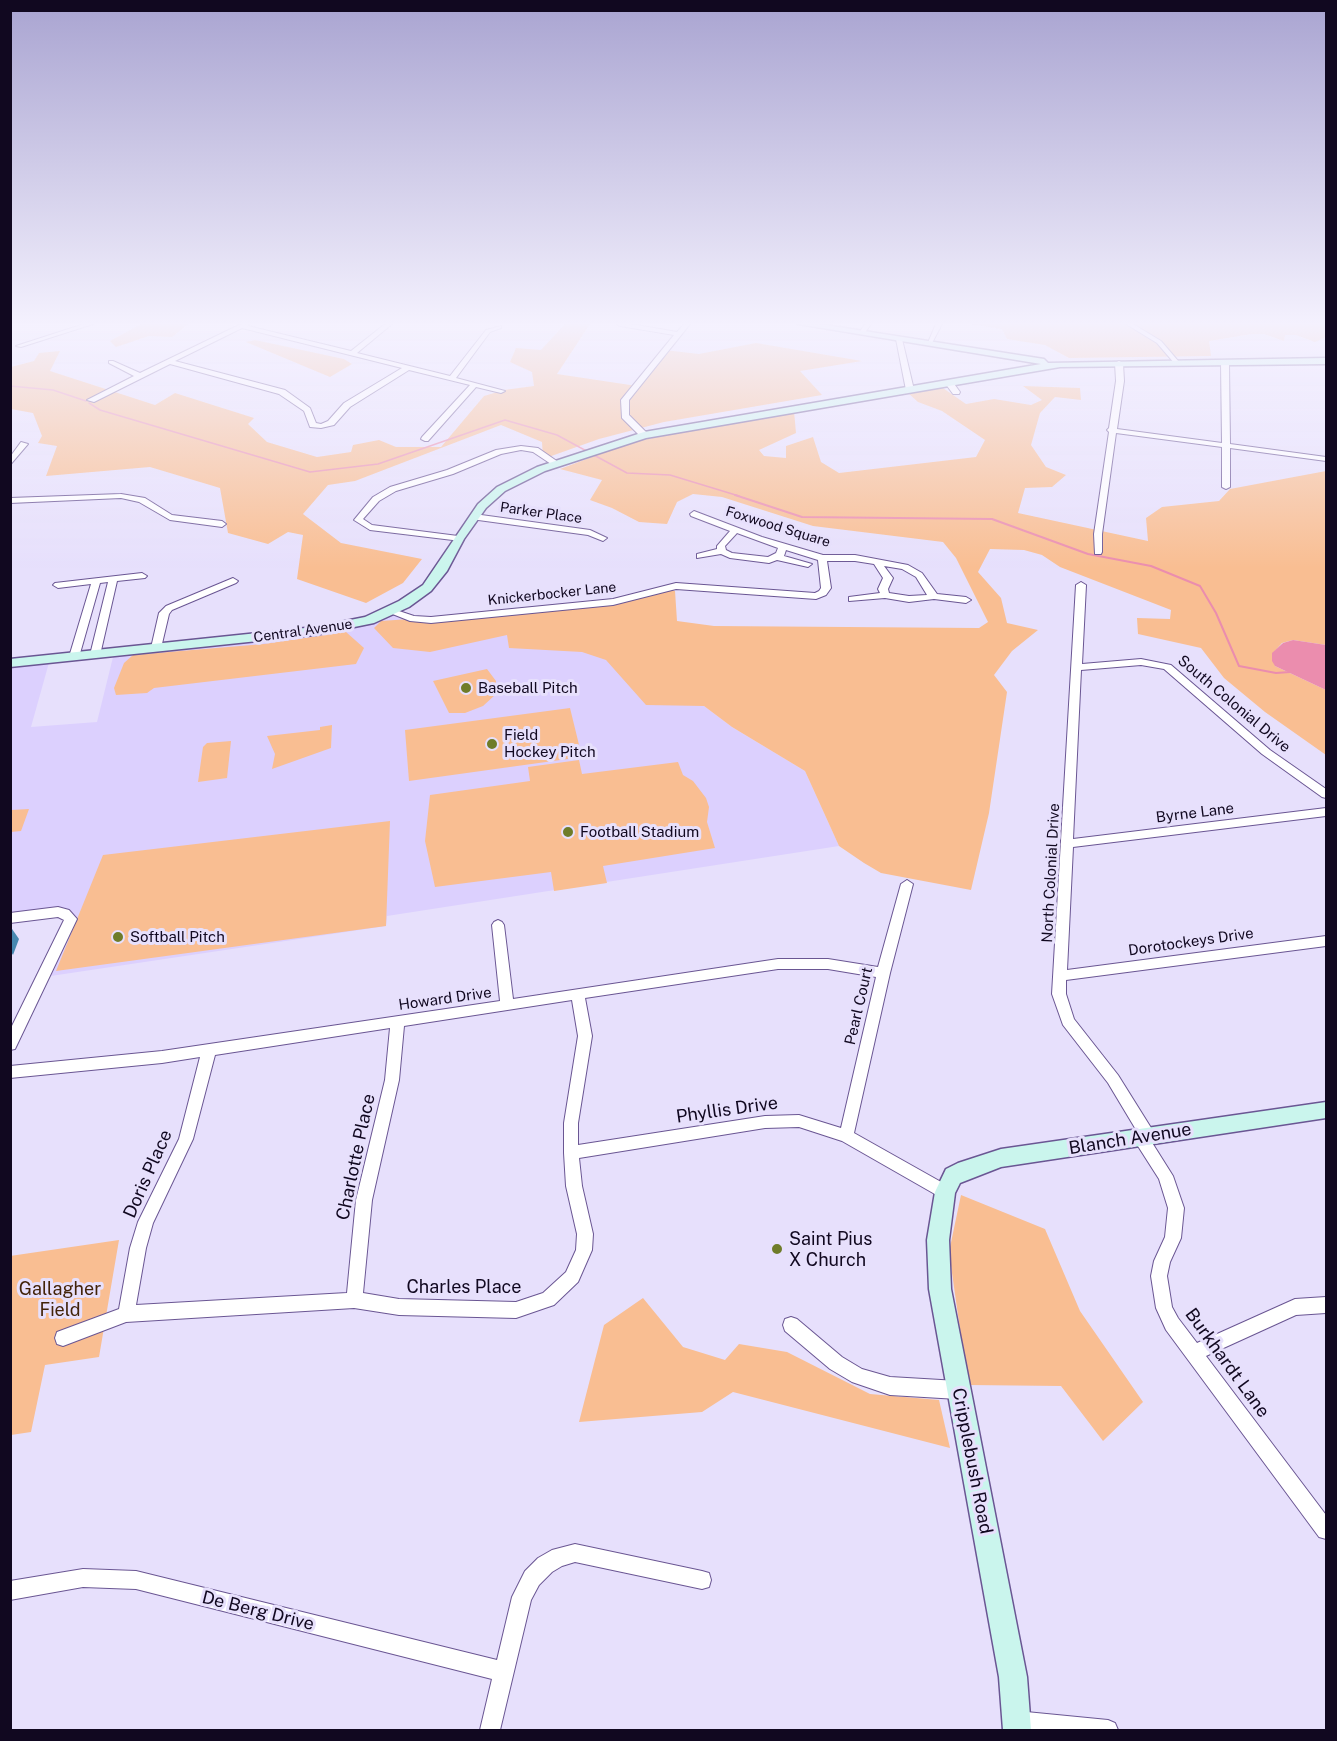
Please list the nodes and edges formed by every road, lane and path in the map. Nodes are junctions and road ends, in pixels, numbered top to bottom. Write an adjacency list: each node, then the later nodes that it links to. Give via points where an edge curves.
1 (300, 405): 8 (street)
2 (347, 405): 8 (street, via 331,423 321,426 312,424); 10 (street)
3 (456, 405): 13 (street)
4 (625, 405): 12 (street, via 625,416)
5 (820, 405): 12 (street, Central Avenue)
6 (1116, 405): 11 (street)
7 (1225, 405): 15 (street)
8 (307, 410): 9 (street)
9 (317, 413)
10 (329, 413)
11 (1111, 430): 15 (street); 29 (street)
12 (644, 435): 18 (street, Central Avenue)
13 (425, 439)
14 (10, 443): 17 (street, via 24,444)
15 (1225, 445): 16 (street); 19 (street)
16 (1326, 459)
17 (10, 463)
18 (557, 464): 22 (street, Central Avenue, via 501,489); 26 (street, via 535,450 499,452 393,489 376,499 358,519 370,527)
19 (1226, 487)
20 (10, 501): 23 (street, via 120,496 142,500 177,519)
21 (694, 513): 24 (street, Foxwood Square)
22 (474, 517): 25 (street, Parker Place); 26 (street, Central Avenue)
23 (222, 524)
24 (736, 529): 27 (street, Foxwood Square); 28 (street, via 721,546)
25 (603, 538)
26 (458, 539): 46 (street, Central Avenue, via 435,579)
27 (783, 546): 31 (street); 32 (street, Foxwood Square)
28 (722, 551): 30 (street); 31 (street, via 755,560)
29 (1098, 552)
30 (700, 556)
31 (777, 557): 34 (street)
32 (822, 558): 33 (street, Foxwood Square); 46 (street, Knickerbocker Lane, via 826,588 816,596 676,586 613,602 431,620 413,620)
33 (877, 562): 41 (street, via 888,578); 42 (street, Foxwood Square, via 920,574)
34 (808, 564)
35 (142, 576): 36 (street)
36 (112, 580): 38 (street); 45 (street)
37 (233, 581): 50 (street, via 168,608)
38 (96, 582): 39 (street); 47 (street)
39 (58, 585)
40 (1082, 585): 54 (street, North Colonial Drive)
41 (885, 595): 42 (street, via 921,600); 43 (street)
42 (931, 596): 44 (street)
43 (852, 599)
44 (966, 600)
45 (106, 610): 47 (street); 48 (street)
46 (390, 611): 50 (street, Central Avenue, via 334,629)
47 (87, 612): 49 (street)
48 (99, 639): 49 (street); 51 (street)
49 (78, 640): 52 (street)
50 (156, 648): 51 (street, Central Avenue)
51 (95, 655): 52 (street, Central Avenue)
52 (74, 657): 53 (street, Central Avenue)
53 (10, 663)
54 (1078, 667): 55 (street, South Colonial Drive, via 1141,662 1167,667 1266,752); 57 (street, North Colonial Drive)
55 (1326, 794)
56 (1326, 812): 57 (street, Byrne Lane)
57 (1067, 844): 63 (street, North Colonial Drive)
58 (907, 884): 62 (street, Pearl Court)
59 (10, 918): 67 (street, via 58,912 71,919)
60 (498, 925): 65 (street)
61 (1326, 941): 63 (street, Dorotockeys Drive)
62 (883, 972): 64 (street, Howard Drive, via 828,964 778,964); 71 (street, Pearl Court)
63 (1060, 976): 72 (street, North Colonial Drive, via 1059,994 1068,1021 1113,1079)
64 (578, 996): 65 (street, Howard Drive); 73 (street, Charles Place, via 585,1036 571,1124)
65 (507, 1006): 66 (street, Howard Drive)
66 (397, 1023): 68 (street, Howard Drive); 75 (street, Charlotte Place, via 392,1080 364,1200)
67 (10, 1045)
68 (209, 1050): 69 (street, Howard Drive); 77 (street, Doris Place, via 186,1139 146,1222)
69 (10, 1072)
70 (1326, 1110): 72 (street, Blanch Avenue)
71 (846, 1136): 73 (street, Phyllis Drive, via 799,1120); 74 (street, Phyllis Drive)
72 (1145, 1137): 74 (street, Blanch Avenue, via 978,1164 953,1176); 80 (street, Burkhardt Lane, via 1166,1176 1176,1208 1173,1238 1162,1262 1159,1292 1172,1324)
73 (571, 1152): 75 (street, Charles Place, via 585,1234 584,1250 572,1277 548,1299 516,1310 399,1307)
74 (945, 1192): 81 (street, Cripplebush Road, via 938,1263)
75 (354, 1300): 77 (street, Charles Place)
76 (1326, 1305): 80 (street, via 1295,1307)
77 (126, 1314): 79 (street, Charles Place)
78 (791, 1325): 81 (street, via 858,1376 890,1386)
79 (63, 1338)
80 (1194, 1353): 82 (street, Burkhardt Lane)
81 (958, 1390): 86 (street, Cripplebush Road, via 1011,1666)
82 (1326, 1530)
83 (702, 1580): 85 (street, via 591,1555 559,1557 532,1578 522,1597)
84 (10, 1592): 85 (street, De Berg Drive, via 83,1578 136,1580)
85 (504, 1672): 87 (street)
86 (1017, 1726): 88 (street)
87 (490, 1731)
88 (1108, 1731)

